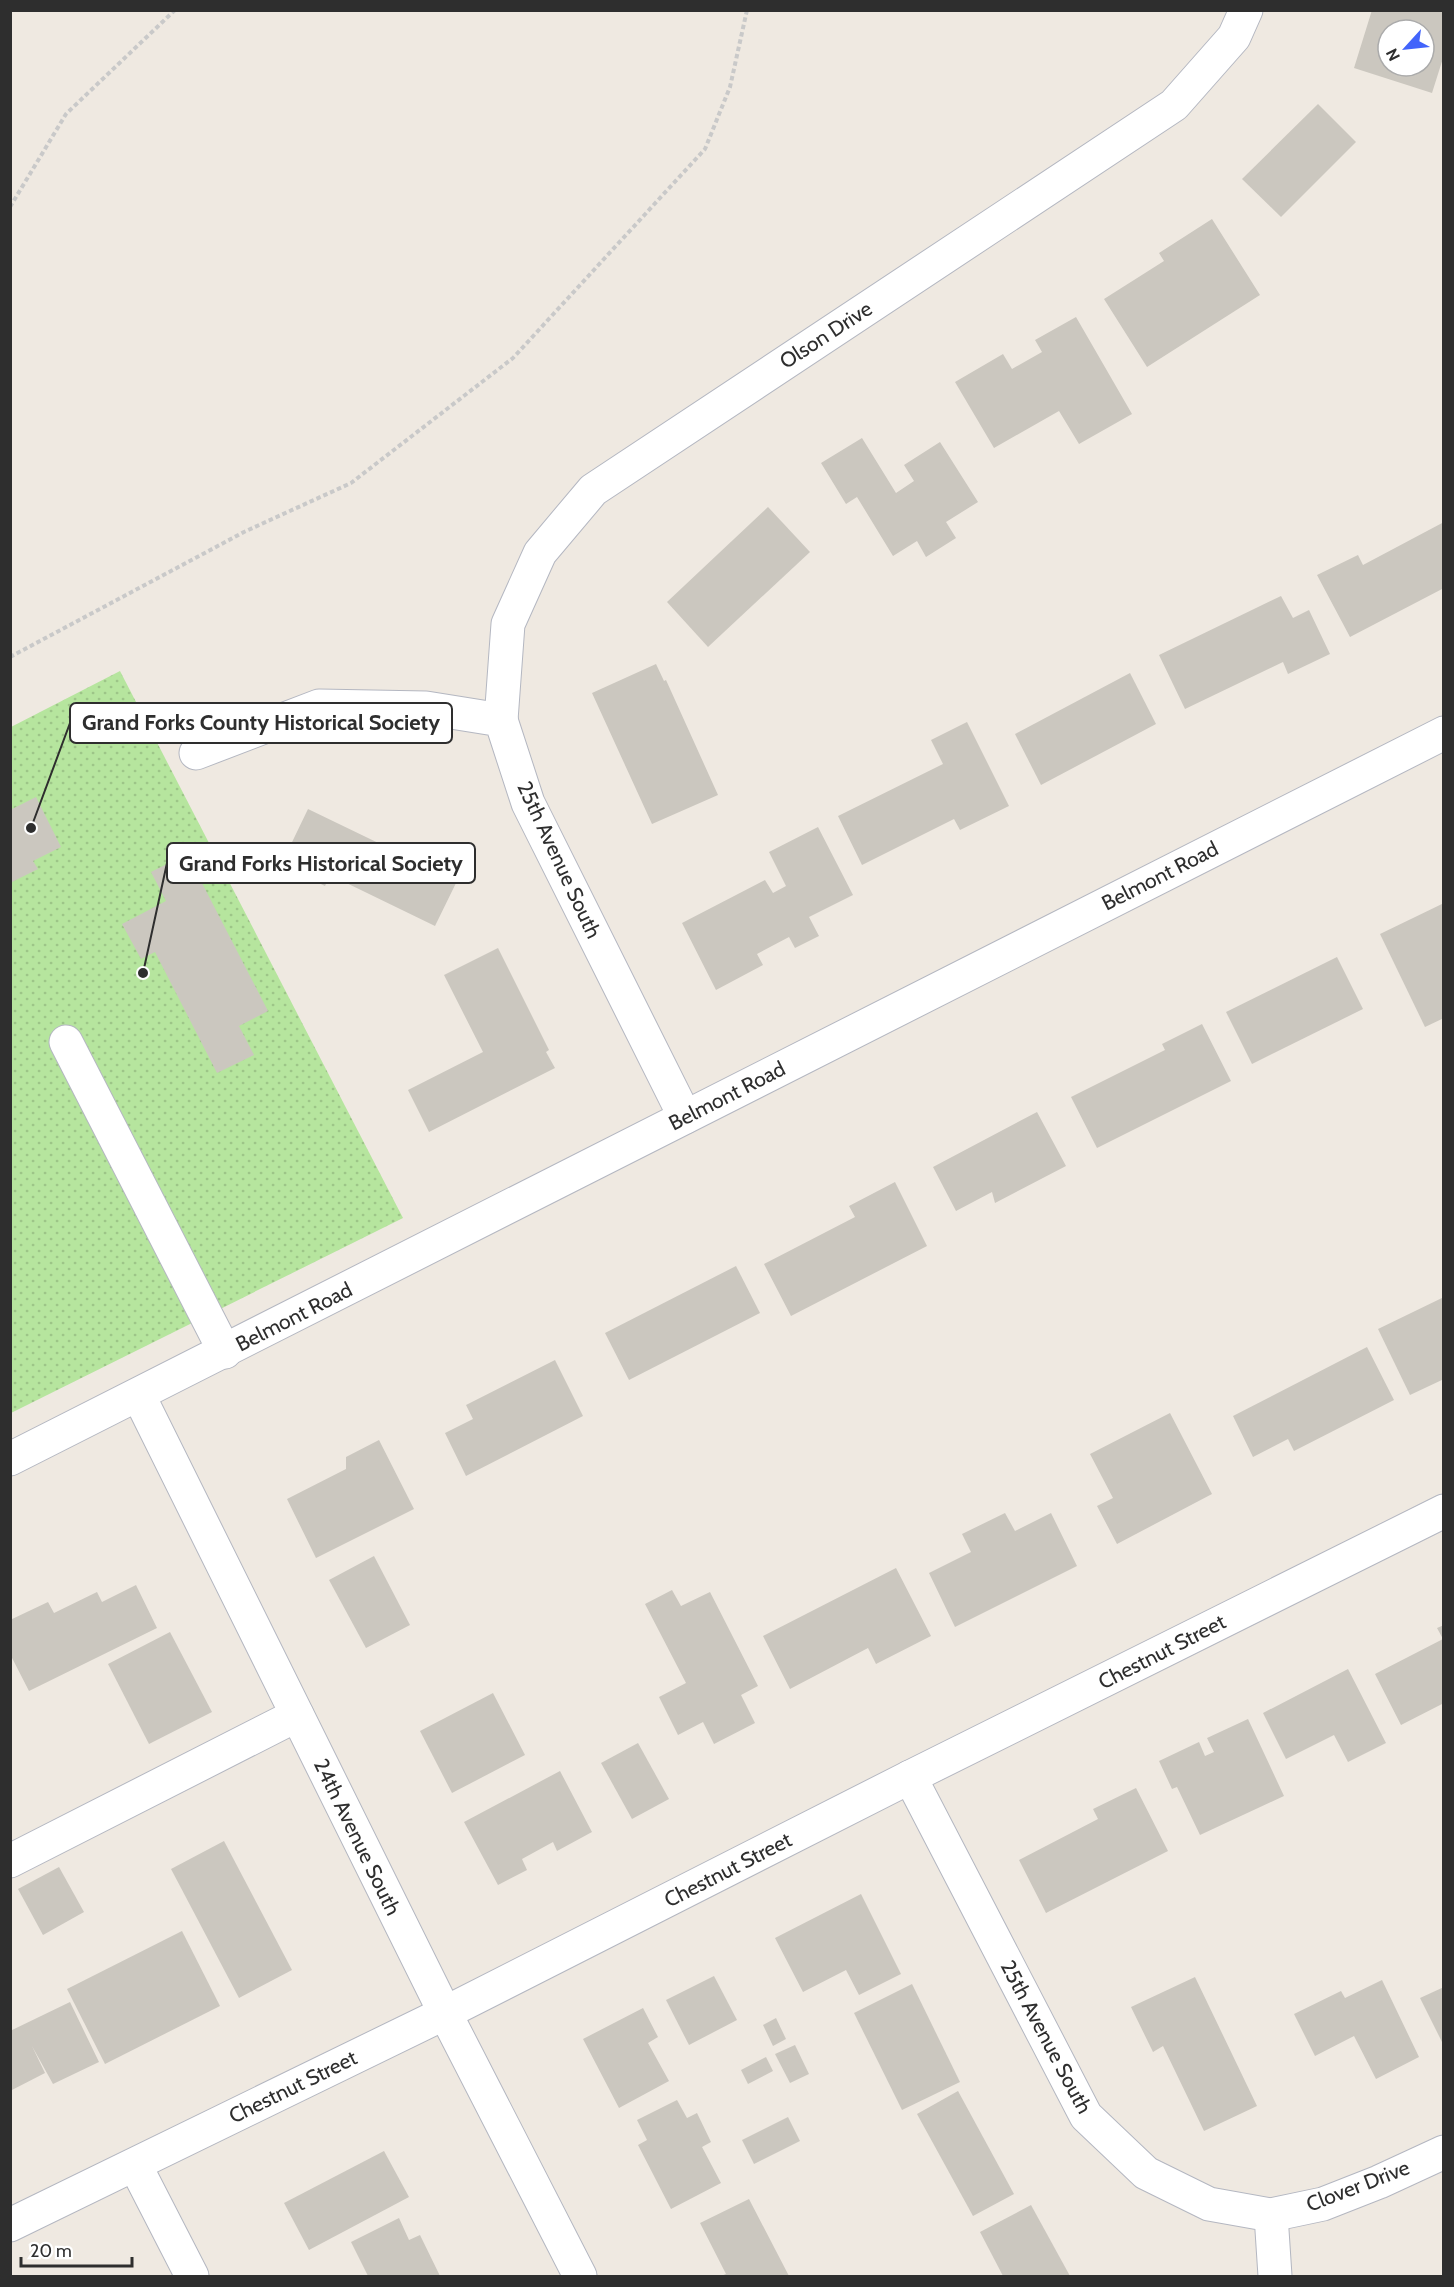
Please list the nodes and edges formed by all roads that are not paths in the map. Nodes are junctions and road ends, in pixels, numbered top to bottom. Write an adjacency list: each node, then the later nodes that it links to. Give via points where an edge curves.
1 (1246, 10): 2 (street, Olson Drive, via 1234,37 1174,105 593,490 540,553 508,624)
2 (501, 720): 4 (street, via 426,708 319,706); 6 (street, 25th Avenue South, via 528,802)
3 (1443, 733): 6 (street, Belmont Road)
4 (196, 753)
5 (66, 1042): 7 (street)
6 (685, 1117): 7 (street, Belmont Road)
7 (225, 1352): 8 (street, Belmont Road)
8 (139, 1396): 9 (street, Belmont Road); 11 (street, 24th Avenue South)
9 (10, 1459)
10 (1443, 1511): 12 (street, Chestnut Street)
11 (297, 1715): 13 (street); 14 (street, 24th Avenue South)
12 (910, 1777): 14 (street, Chestnut Street); 17 (street, 25th Avenue South, via 1086,2116 1146,2173 1209,2204)
13 (10, 1861)
14 (445, 2013): 16 (street, Chestnut Street); 20 (street, 24th Avenue South)
15 (1443, 2152): 17 (street, Clover Drive, via 1323,2204)
16 (135, 2165): 18 (street, Chestnut Street); 19 (street)
17 (1271, 2215): 21 (street)
18 (10, 2225)
19 (192, 2277)
20 (580, 2277)
21 (1275, 2277)

